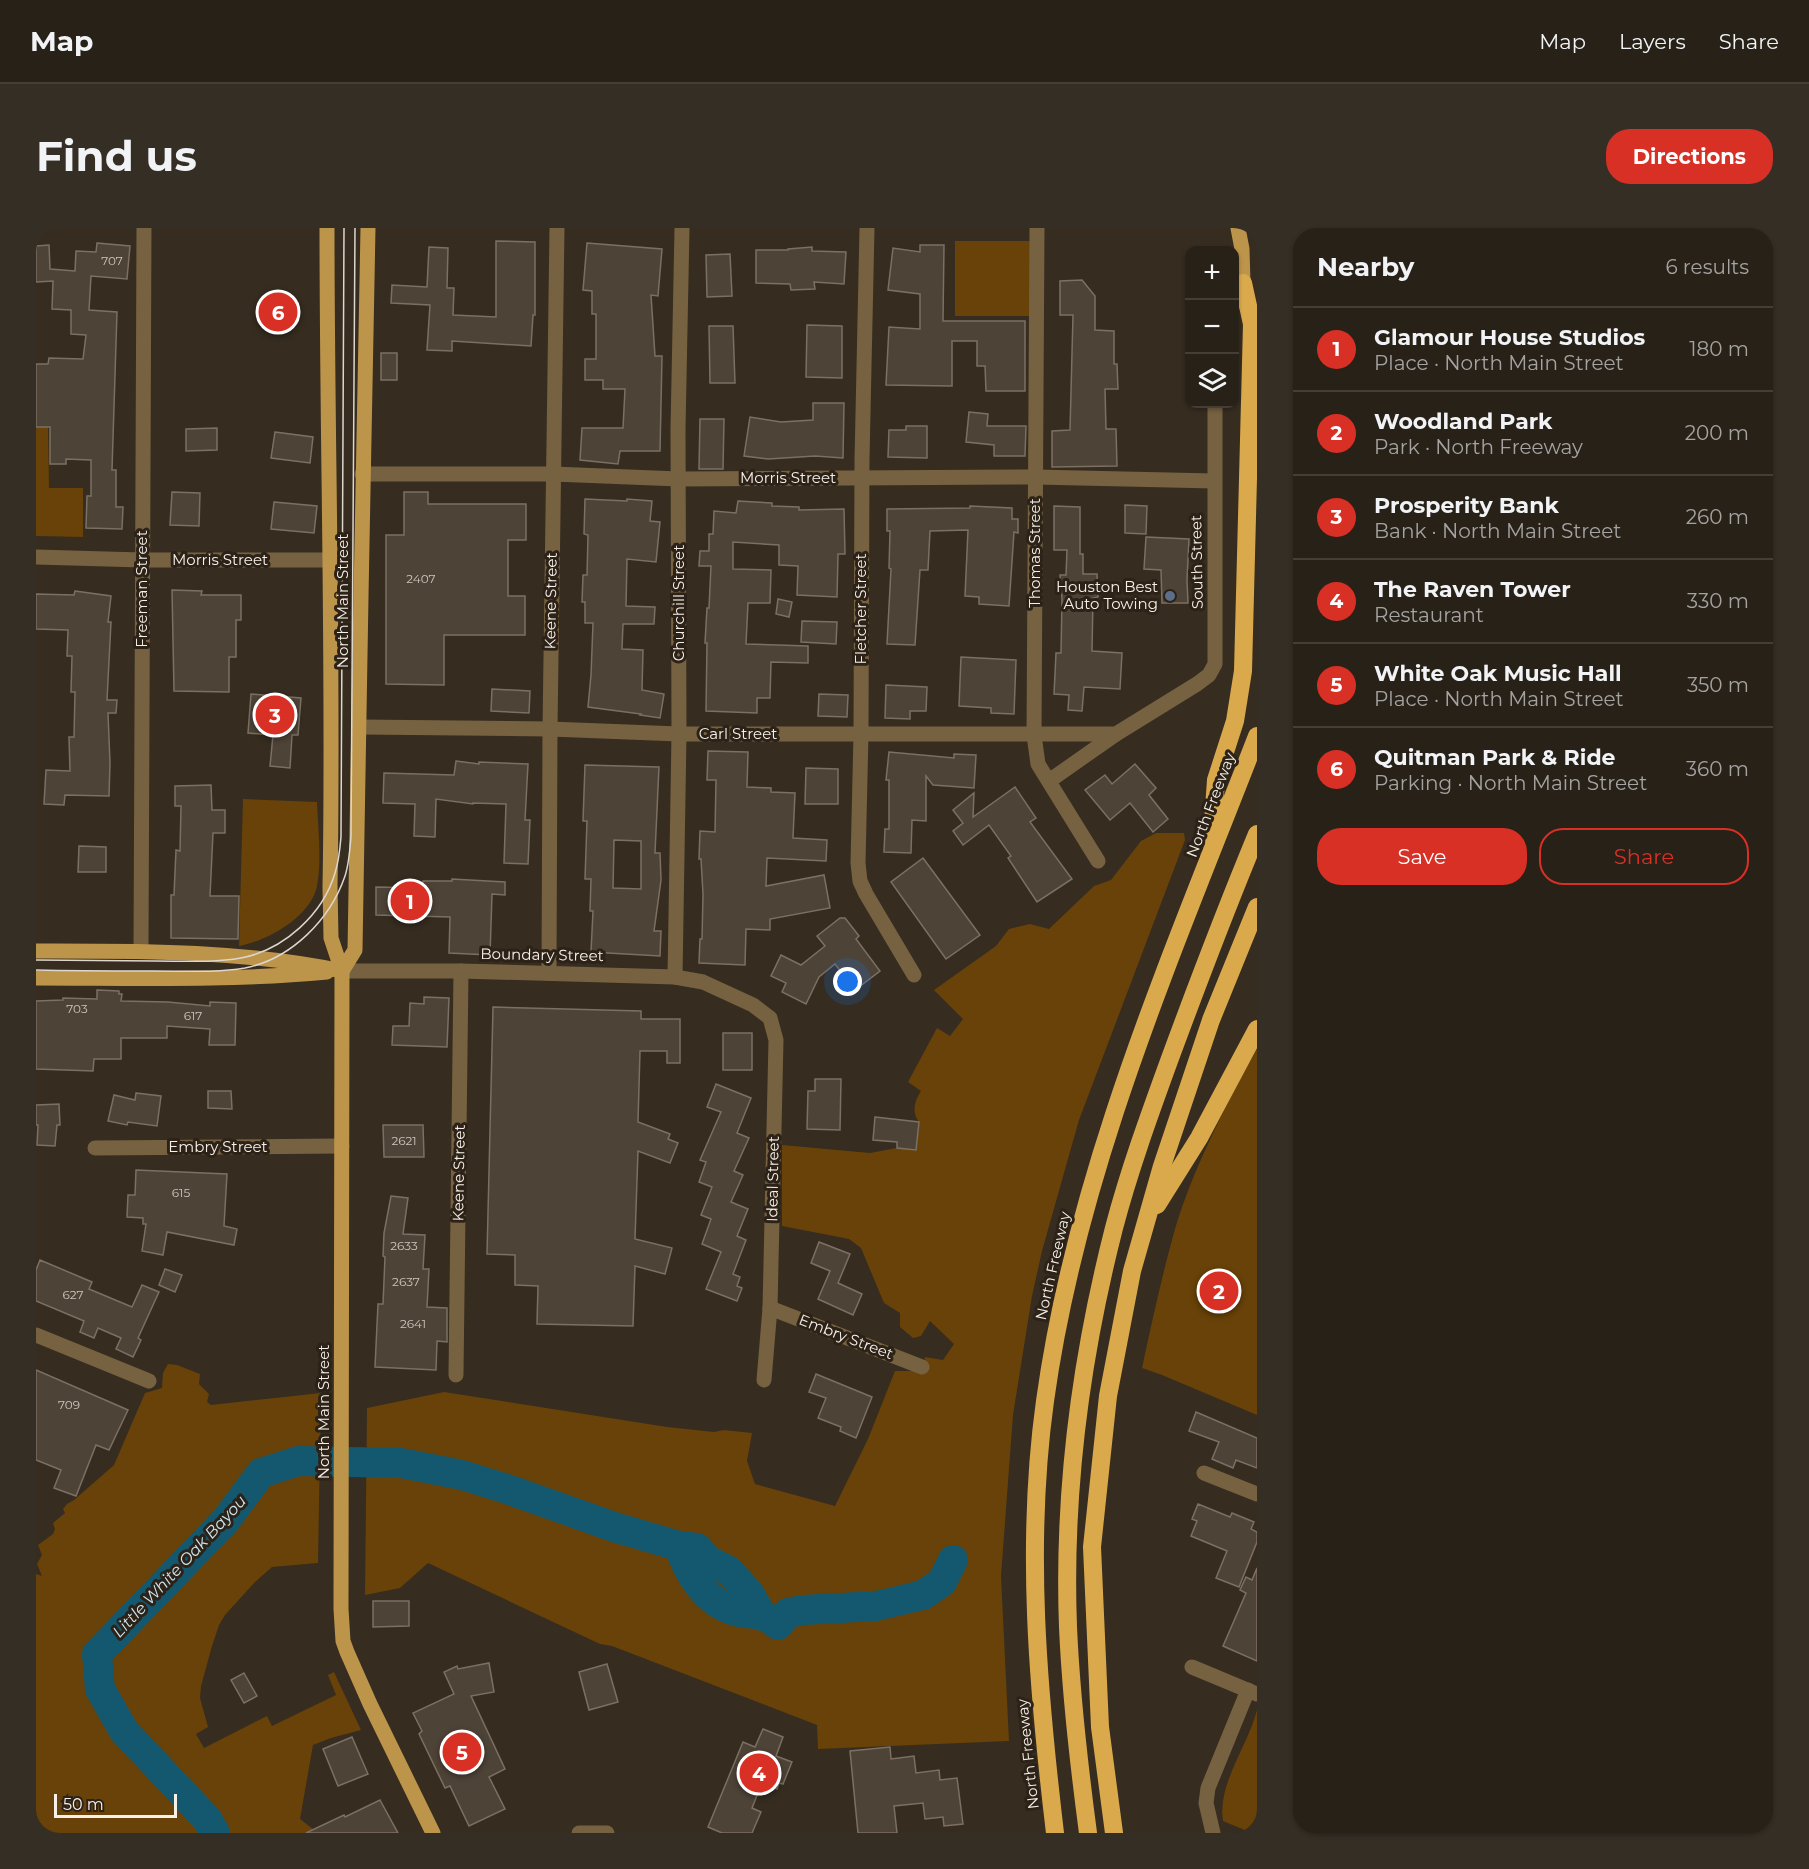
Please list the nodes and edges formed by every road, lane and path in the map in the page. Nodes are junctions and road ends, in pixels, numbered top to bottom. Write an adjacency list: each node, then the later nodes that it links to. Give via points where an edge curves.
1 (144, 228): 19 (street, Freeman Street)
2 (327, 228): 20 (main road, North Main Street)
3 (368, 228): 12 (main road, North Main Street)
4 (557, 228): 13 (street, Keene Street)
5 (682, 228): 16 (street, Churchill Street)
6 (867, 228): 15 (street, Fletcher Street)
7 (1037, 228): 14 (street, Thomas Street)
8 (1238, 228): 9 (main road)
9 (1243, 283): 10 (street); 30 (highway, via 1252,324 1243,670 1235,721 1216,780)
10 (1236, 300)
11 (1215, 408): 17 (street, South Street)
12 (362, 474): 13 (street, Morris Street); 21 (main road, North Main Street)
13 (553, 474): 16 (street, Morris Street); 22 (street, Keene Street)
14 (1035, 477): 15 (street, Morris Street); 17 (street, Morris Street); 26 (street, Thomas Street)
15 (862, 478): 16 (street, Morris Street); 24 (street, Fletcher Street)
16 (679, 479): 23 (street, Churchill Street)
17 (1214, 481): 25 (street, South Street, via 1215,664 1197,684)
18 (36, 557): 19 (street, Morris Street)
19 (142, 560): 20 (street, Morris Street); 34 (street, Freeman Street)
20 (331, 560): 35 (main road, North Main Street, via 331,938)
21 (360, 727): 22 (street, Carl Street); 35 (main road, North Main Street, via 355,950)
22 (550, 729): 23 (street, Carl Street); 37 (street, Keene Street)
23 (679, 734): 24 (street, Carl Street); 39 (street, Churchill Street)
24 (861, 734): 26 (street, Carl Street); 38 (street, Fletcher Street, via 860,881)
25 (1116, 734): 26 (street, Carl Street); 28 (street)
26 (1034, 735): 28 (street, Thomas Street, via 1038,764)
27 (1257, 736): 30 (highway, North Freeway)
28 (1049, 781): 31 (street, Thomas Street)
29 (1257, 834): 60 (highway, via 1142,1134 1092,1324 1073,1462 1068,1555 1072,1692)
30 (1211, 855): 59 (highway, North Freeway, via 1134,1054 1096,1167 1063,1296 1045,1403 1034,1552 1042,1710)
31 (1098, 861)
32 (1257, 908): 45 (highway, via 1188,1085)
33 (36, 951): 34 (main road, Boundary Street)
34 (141, 951): 35 (main road, Boundary Street, via 299,962)
35 (342, 971): 36 (street, Boundary Street); 40 (main road, Boundary Street); 43 (main road, North Main Street)
36 (462, 971): 37 (street, Boundary Street); 49 (street, Keene Street)
37 (549, 973): 39 (street, Boundary Street)
38 (914, 975)
39 (675, 977): 41 (street, Boundary Street, via 702,982)
40 (36, 978)
41 (737, 997): 46 (street, Ideal Street, via 770,1018 776,1033)
42 (1257, 1029): 45 (highway)
43 (342, 1146): 44 (street, Embry Street); 56 (main road, North Main Street, via 343,1641)
44 (95, 1148)
45 (1145, 1225): 61 (highway, via 1108,1396 1092,1546 1100,1727)
46 (770, 1308): 48 (street, Embry Street); 50 (street, Ideal Street)
47 (36, 1335): 51 (street)
48 (922, 1367)
49 (456, 1375)
50 (764, 1380)
51 (148, 1381)
52 (1204, 1473): 53 (street)
53 (1257, 1494)
54 (1192, 1667): 55 (street)
55 (1252, 1692): 62 (street, via 1208,1788 1206,1803)
56 (433, 1833)
57 (579, 1833): 58 (street)
58 (607, 1833)
59 (1055, 1833)
60 (1088, 1833)
61 (1114, 1833)
62 (1213, 1833)

